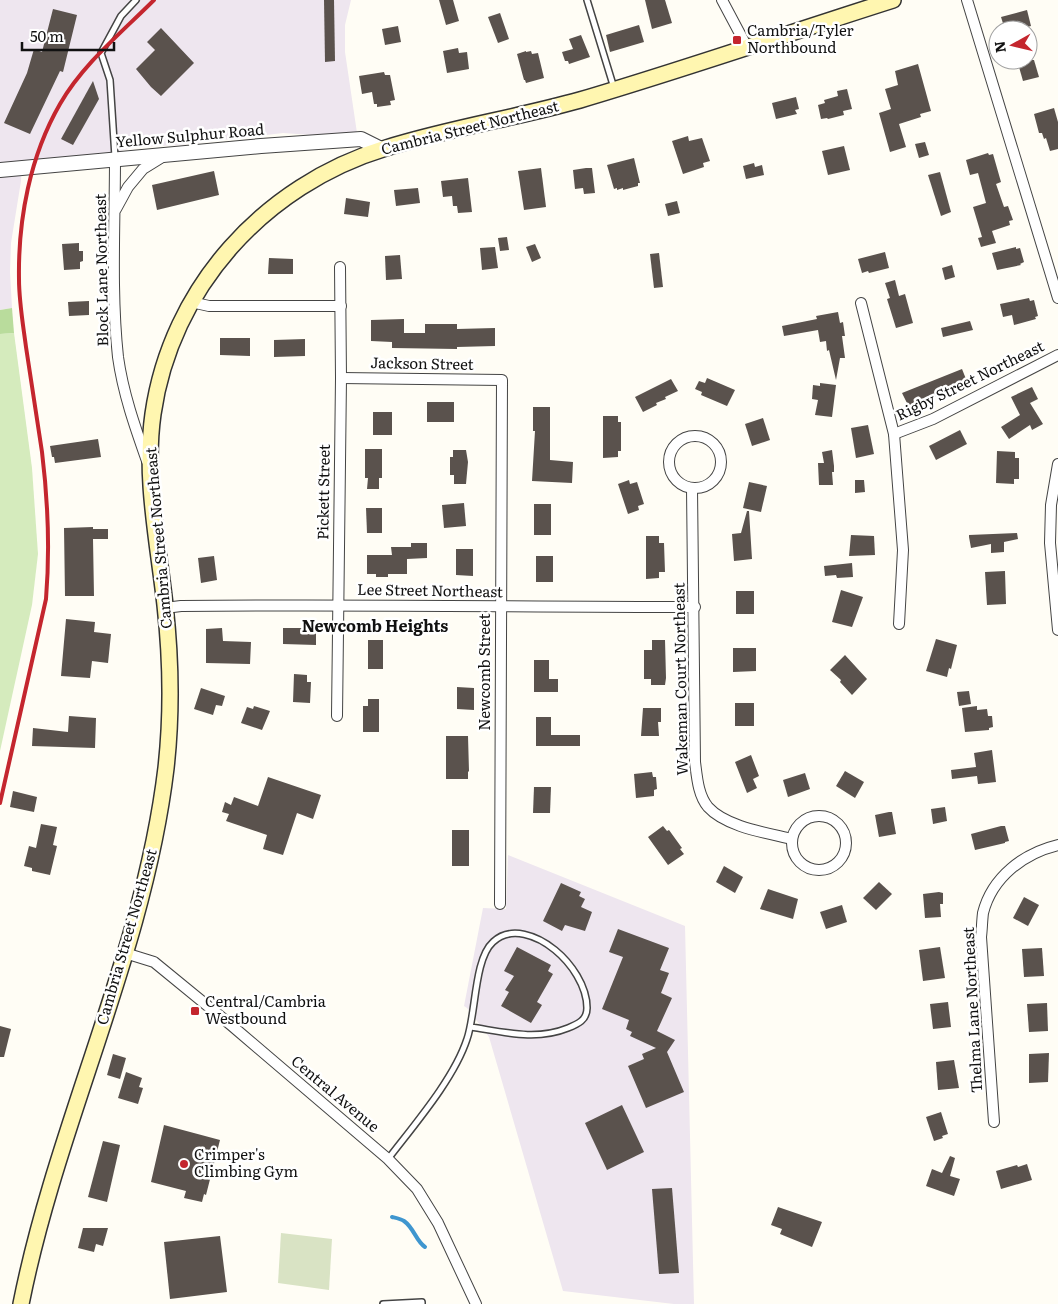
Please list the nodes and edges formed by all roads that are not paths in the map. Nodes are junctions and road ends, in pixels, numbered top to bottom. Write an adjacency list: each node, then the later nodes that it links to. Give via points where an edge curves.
1 (136, 0): 10 (lane, via 121,16 101,53 110,80)
2 (587, 0): 7 (lane)
3 (722, 0): 6 (street)
4 (893, 0): 6 (main road, Cambria Street Northeast)
5 (966, 0): 14 (street)
6 (747, 47): 7 (main road, Cambria Street Northeast)
7 (614, 89): 8 (main road, Cambria Street Northeast)
8 (381, 149): 9 (street, Yellow Sulphur Road, via 361,139); 15 (main road, Cambria Street Northeast, via 327,172 259,218 224,255)
9 (167, 154): 10 (street, Yellow Sulphur Road); 12 (street, via 143,170 128,187)
10 (115, 158): 11 (street, Yellow Sulphur Road); 12 (street, Block Lane Northeast)
11 (0, 170)
12 (115, 212): 23 (street, Block Lane Northeast, via 114,306 119,359 130,412)
13 (340, 267): 17 (street, Pickett Street)
14 (1058, 298)
15 (191, 302): 17 (street, via 209,306); 23 (main road, Cambria Street Northeast, via 174,335 161,374 152,422)
16 (861, 303): 21 (street, Rigby Street Northeast)
17 (341, 306): 19 (street, Pickett Street)
18 (1058, 355): 21 (street, Rigby Street Northeast, via 933,419)
19 (341, 378): 20 (street, Jackson Street); 26 (street, Pickett Street)
20 (502, 380): 27 (street, Newcomb Street)
21 (894, 434): 30 (street, Rigby Street Northeast, via 903,550)
22 (1058, 464): 25 (street, via 1051,505 1050,543)
23 (149, 467): 29 (main road, Cambria Street Northeast)
24 (692, 488): 24 (street, via 704,487 720,470 721,458 717,449 701,436 682,439 669,457 669,470 674,479 682,486); 28 (street, Wakeman Court Northeast)
25 (1056, 581): 31 (street)
26 (338, 604): 27 (street, Lee Street Northeast); 29 (street, Lee Street Northeast); 32 (street, Pickett Street)
27 (501, 607): 28 (street, Lee Street Northeast); 35 (street, Newcomb Street)
28 (695, 607): 33 (street, Wakeman Court Northeast, via 695,762 699,787 708,807 726,820)
29 (165, 608): 36 (main road, Cambria Street Northeast, via 170,683 166,772 147,873)
30 (899, 624)
31 (1058, 630)
32 (337, 716)
33 (792, 839): 33 (street, via 797,859 813,870 833,867 843,857 847,844 844,831 836,820 823,815 802,821)
34 (1058, 845): 38 (street, Thelma Lane Northeast, via 1029,856 1008,870 993,890 984,912 981,937)
35 (500, 904)
36 (125, 953): 39 (street, Central Avenue, via 154,962); 40 (main road, Cambria Street Northeast, via 45,1205)
37 (471, 1027): 37 (lane, via 484,954 494,940 509,933 542,941 559,953 581,984 586,1014 579,1023 566,1029 535,1035); 39 (lane, via 464,1048 447,1078)
38 (994, 1122)
39 (388, 1159): 43 (street, Central Avenue, via 418,1189 438,1223)
40 (21, 1304)
41 (383, 1304): 42 (lane)
42 (422, 1304)
43 (476, 1304)

